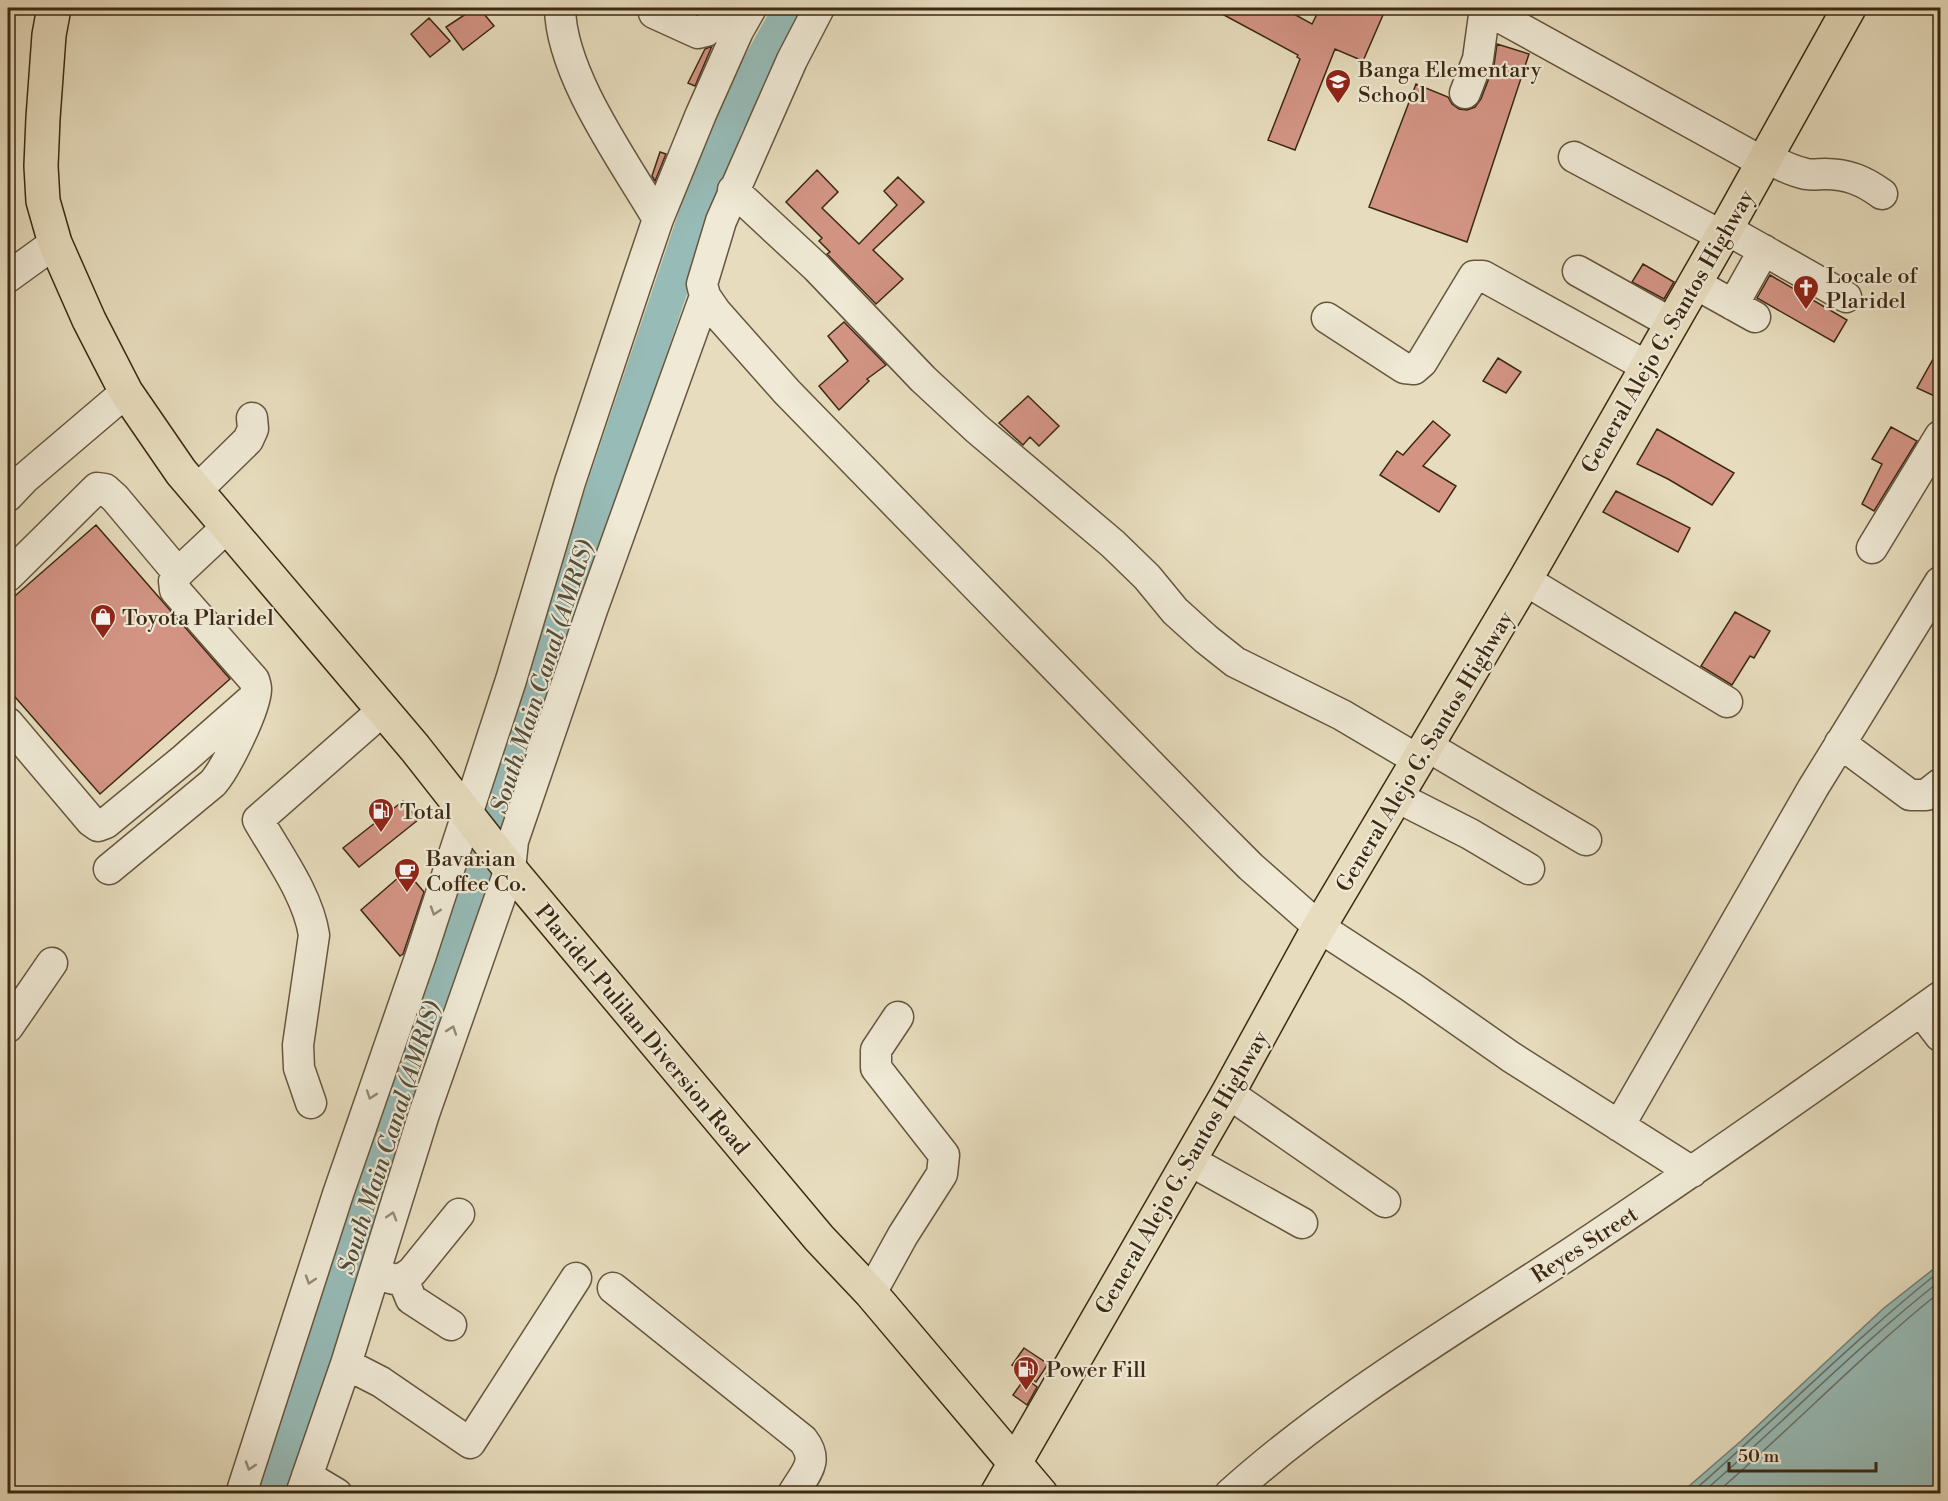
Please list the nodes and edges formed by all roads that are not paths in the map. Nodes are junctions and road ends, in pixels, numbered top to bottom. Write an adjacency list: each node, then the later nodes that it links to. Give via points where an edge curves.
1 (54, 8): 16 (main road, Plaridel-Pulilan Diversion Road, via 40,166 43,201)
2 (560, 8): 14 (street, via 561,30 573,69 595,114)
3 (721, 8): 8 (street, via 706,31 698,33)
4 (751, 8): 14 (street)
5 (819, 8): 12 (street)
6 (1487, 8): 9 (street, via 1478,59); 11 (street)
7 (1849, 8): 11 (main road, General Alejo G. Santos Highway)
8 (654, 13)
9 (1465, 93)
10 (1574, 157): 15 (street)
11 (1765, 160): 13 (street, via 1809,174 1855,178); 15 (main road, General Alejo G. Santos Highway)
12 (733, 190): 21 (street, via 702,284); 42 (street, via 817,268 923,379 1113,544 1206,639 1235,662)
13 (1882, 194)
14 (658, 219): 45 (street, via 570,482)
15 (1724, 232): 17 (street); 20 (main road, General Alejo G. Santos Highway)
16 (55, 243): 19 (street); 26 (main road, Plaridel-Pulilan Diversion Road)
17 (1764, 250): 20 (street, via 1744,311); 22 (street)
18 (1578, 271): 24 (street)
19 (8, 277)
20 (1694, 283): 24 (main road, General Alejo G. Santos Highway)
21 (705, 296): 47 (street, via 592,610); 50 (street, via 787,392 926,536 1251,867)
22 (1846, 297)
23 (1327, 318): 25 (street, via 1404,368 1414,369 1474,276 1483,276)
24 (1671, 323): 25 (main road, General Alejo G. Santos Highway)
25 (1646, 366): 35 (main road, General Alejo G. Santos Highway)
26 (126, 392): 29 (main road, Plaridel-Pulilan Diversion Road); 30 (street)
27 (252, 418): 29 (street, via 254,429 248,440)
28 (1941, 436): 32 (street)
29 (197, 490): 31 (main road, Plaridel-Pulilan Diversion Road)
30 (8, 496)
31 (227, 527): 33 (street); 39 (main road, Plaridel-Pulilan Diversion Road)
32 (1872, 548)
33 (178, 573): 34 (street, via 115,498 105,489 97,488); 37 (street, via 175,590 254,680)
34 (8, 576)
35 (1525, 580): 38 (street); 42 (main road, General Alejo G. Santos Highway)
36 (1941, 582): 41 (street)
37 (255, 697): 40 (street, via 98,826); 48 (street, via 226,764 213,783)
38 (1728, 702)
39 (382, 711): 45 (main road, Plaridel-Pulilan Diversion Road); 57 (street, via 258,820 312,922 314,935 298,1045 299,1068)
40 (8, 723)
41 (1840, 743): 43 (street, via 1910,795 1926,795); 58 (street)
42 (1422, 753): 44 (main road, General Alejo G. Santos Highway); 46 (street)
43 (1941, 784)
44 (1397, 797): 49 (street); 50 (main road, General Alejo G. Santos Highway)
45 (470, 820): 47 (main road, Plaridel-Pulilan Diversion Road); 72 (street, one-way to 72, via 338,1194)
46 (1586, 840)
47 (507, 866): 64 (street, one-way to 47, via 424,1114); 67 (main road, Plaridel-Pulilan Diversion Road, via 819,1238)
48 (109, 869)
49 (1529, 869)
50 (1319, 927): 56 (main road, General Alejo G. Santos Highway); 58 (street, via 1511,1058)
51 (52, 963): 54 (street)
52 (1931, 1004): 55 (street); 60 (street, Reyes Street)
53 (898, 1017): 67 (street, via 876,1050 876,1068 944,1155 942,1174)
54 (8, 1027)
55 (1941, 1036)
56 (1228, 1093): 59 (main road, General Alejo G. Santos Highway); 61 (street)
57 (311, 1103)
58 (1619, 1126): 60 (street)
59 (1189, 1160): 63 (street); 70 (main road, General Alejo G. Santos Highway)
60 (1692, 1172): 77 (street, Reyes Street, via 1348,1401)
61 (1385, 1202)
62 (459, 1214): 64 (street, via 412,1272)
63 (1302, 1223)
64 (389, 1276): 68 (street, via 411,1299); 69 (street)
65 (576, 1278): 69 (street, via 470,1443 381,1382)
66 (613, 1288): 74 (street, via 803,1440 812,1451 811,1463)
67 (871, 1293): 70 (main road, Plaridel-Pulilan Diversion Road)
68 (451, 1324)
69 (346, 1364): 71 (street)
70 (1015, 1461): 75 (main road, General Alejo G. Santos Highway); 76 (main road, Plaridel-Pulilan Diversion Road)
71 (304, 1485): 73 (street)
72 (241, 1494)
73 (337, 1494)
74 (793, 1494)
75 (997, 1494)
76 (1041, 1494)
77 (1230, 1494)

